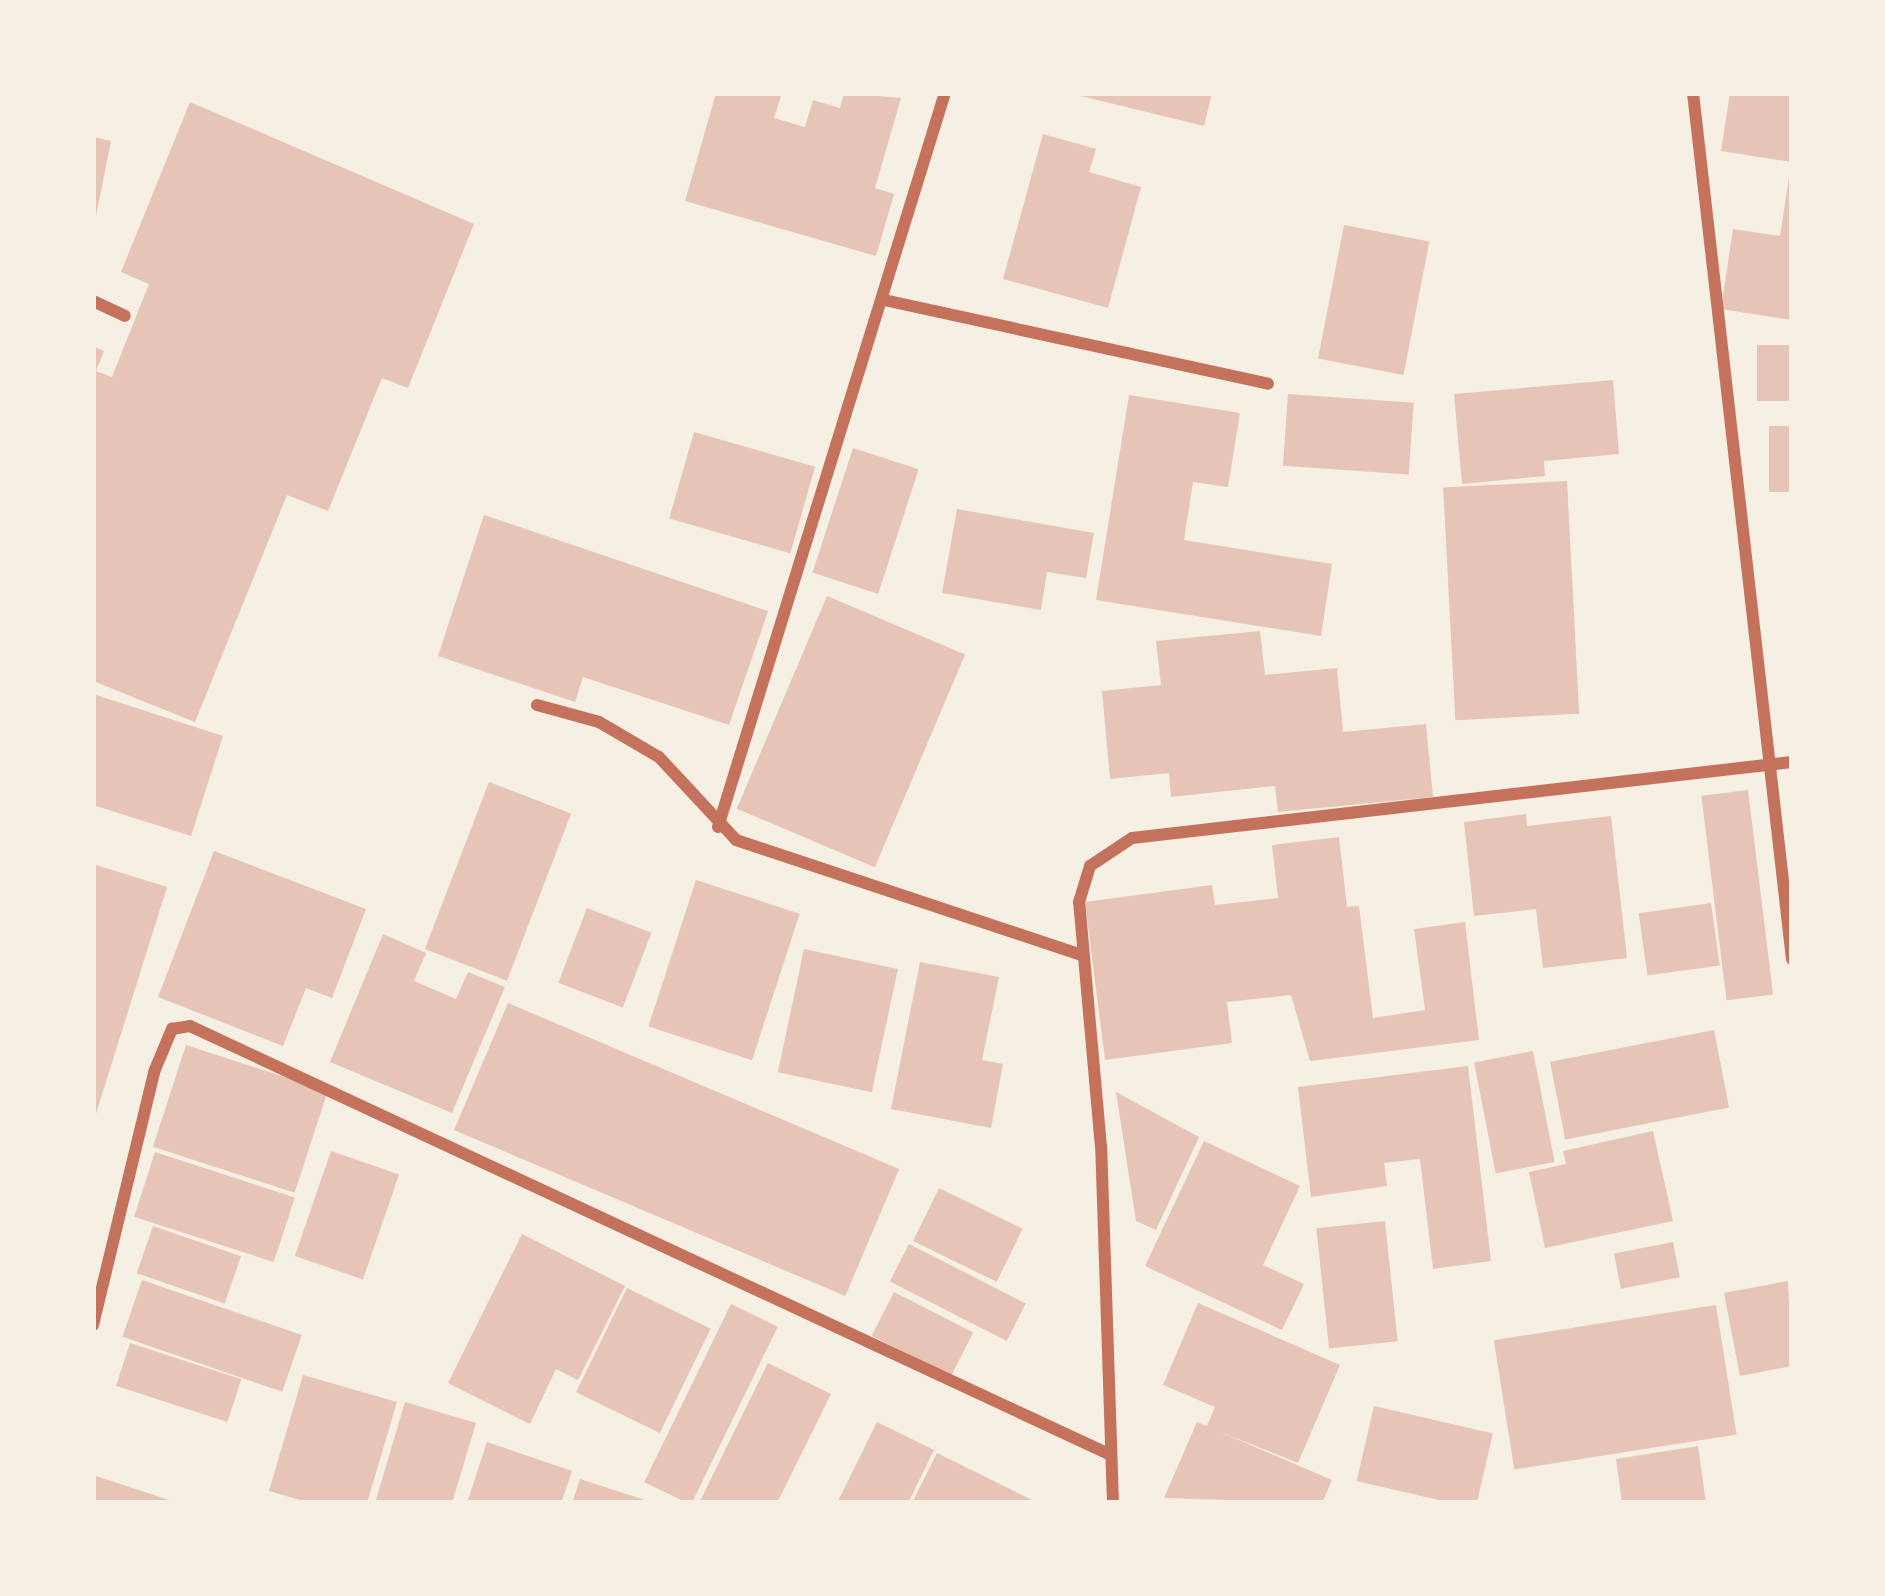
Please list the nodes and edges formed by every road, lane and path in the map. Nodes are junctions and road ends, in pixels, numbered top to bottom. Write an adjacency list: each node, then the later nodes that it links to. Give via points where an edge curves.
1 (945, 93): 3 (street)
2 (1693, 93): 9 (street)
3 (884, 300): 6 (street); 10 (street)
4 (93, 301): 5 (street)
5 (125, 316)
6 (1268, 384)
7 (537, 704): 10 (street, via 599,722 658,757)
8 (1792, 762): 9 (street)
9 (1772, 764): 11 (street, via 1132,838 1090,866 1079,902); 12 (street)
10 (718, 826): 11 (street, via 776,854)
11 (1082, 955): 14 (street, via 1101,1147)
12 (1792, 959)
13 (93, 1325): 14 (street, via 154,1072 172,1029 190,1026)
14 (1111, 1455): 15 (street)
15 (1113, 1503)

